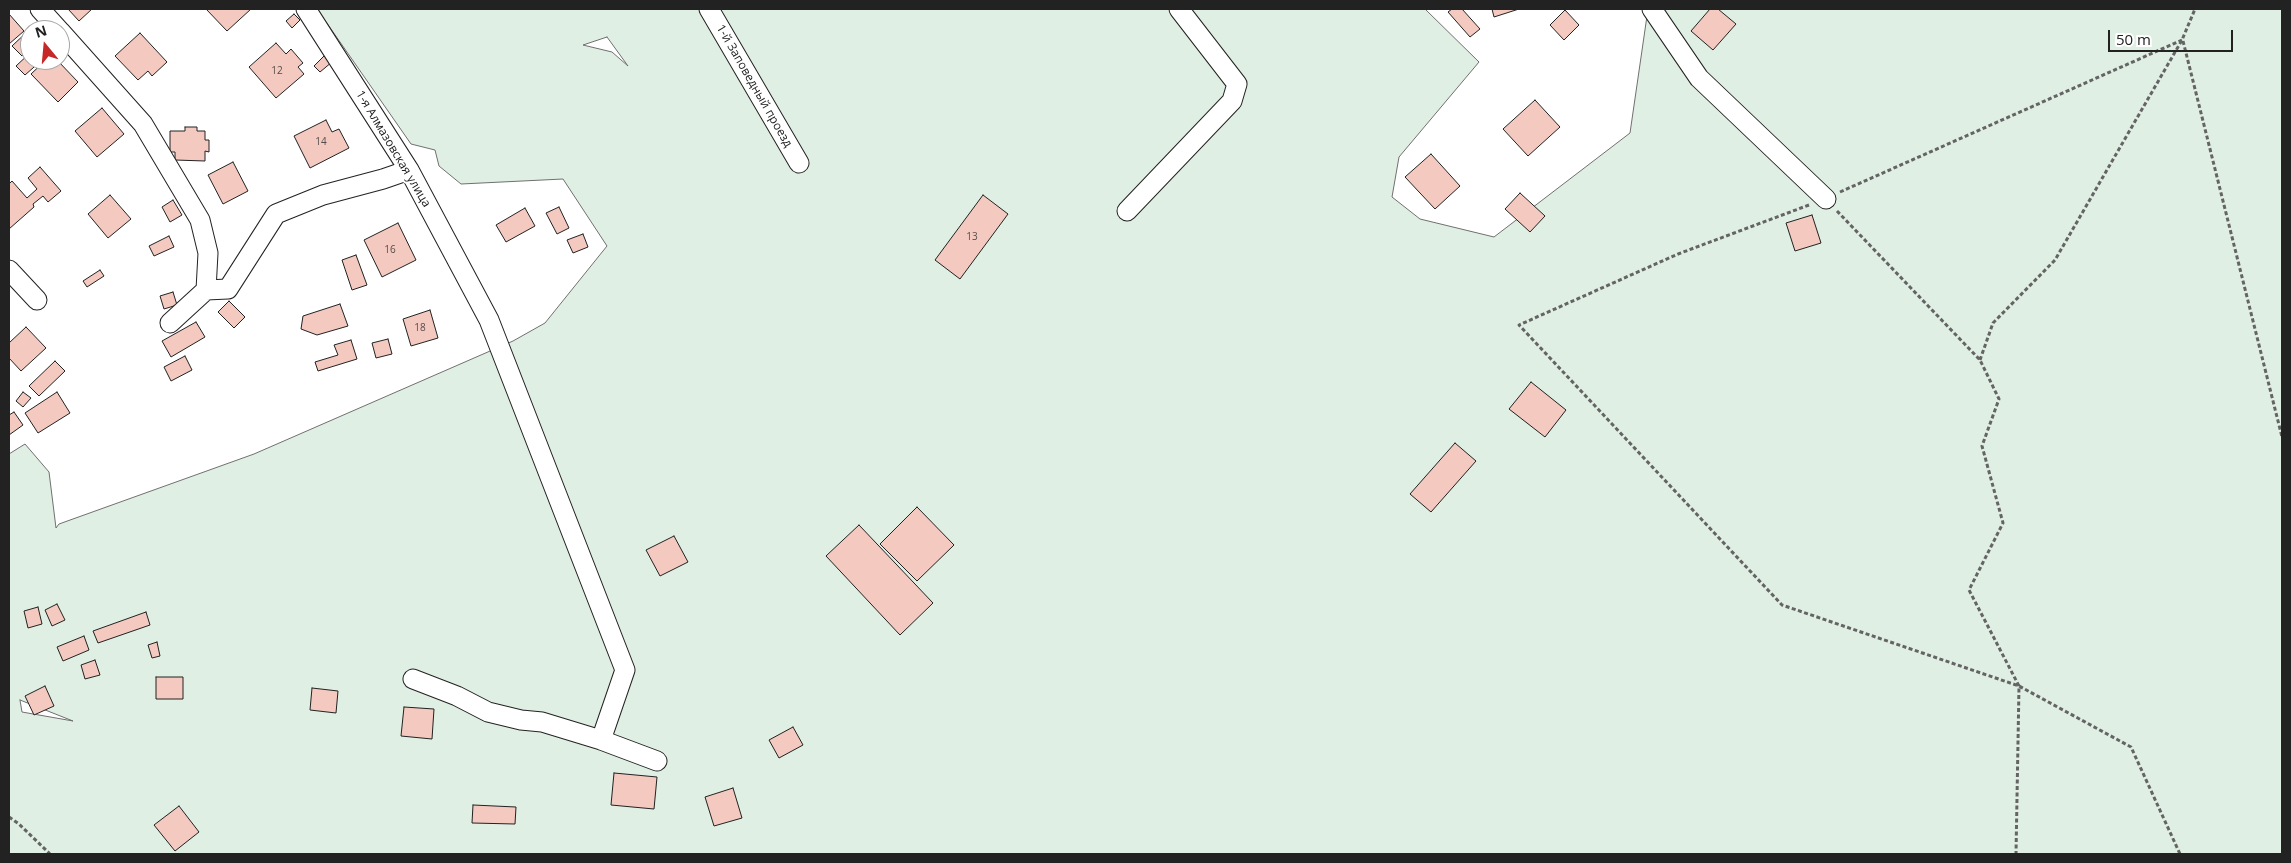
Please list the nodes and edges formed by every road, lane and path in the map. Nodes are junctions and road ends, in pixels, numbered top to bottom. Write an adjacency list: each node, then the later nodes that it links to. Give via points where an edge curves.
1 (40, 9): 7 (street)
2 (306, 9): 11 (street, 1-я Алмазовская улица)
3 (709, 9): 10 (street, 1-й Заповедный проезд)
4 (1179, 9): 13 (street, via 1237,84 1232,101)
5 (1652, 9): 12 (street, via 1699,78)
6 (2195, 9): 8 (path)
7 (50, 20)
8 (2182, 40): 12 (path); 18 (path, via 2055,260 1994,323); 19 (path)
9 (70, 43): 15 (street, via 143,124 200,220 208,253)
10 (799, 163)
11 (409, 170): 15 (street, via 323,195 276,214 228,289); 22 (street, 1-я Алмазовская улица, via 489,320 625,670)
12 (1826, 199): 18 (path); 21 (path, via 1678,254 1519,325 1782,605)
13 (1126, 211)
14 (9, 270): 16 (street)
15 (206, 290): 17 (street)
16 (37, 300)
17 (170, 323)
18 (1980, 360): 21 (path, via 1999,399 1982,446 2003,524 1969,590)
19 (2282, 437)
20 (414, 679): 22 (street, via 488,712 542,722)
21 (2019, 686): 26 (path); 27 (path, via 2131,747)
22 (601, 740): 23 (street)
23 (657, 761)
24 (9, 817): 25 (path)
25 (50, 854)
26 (2016, 854)
27 (2180, 854)

